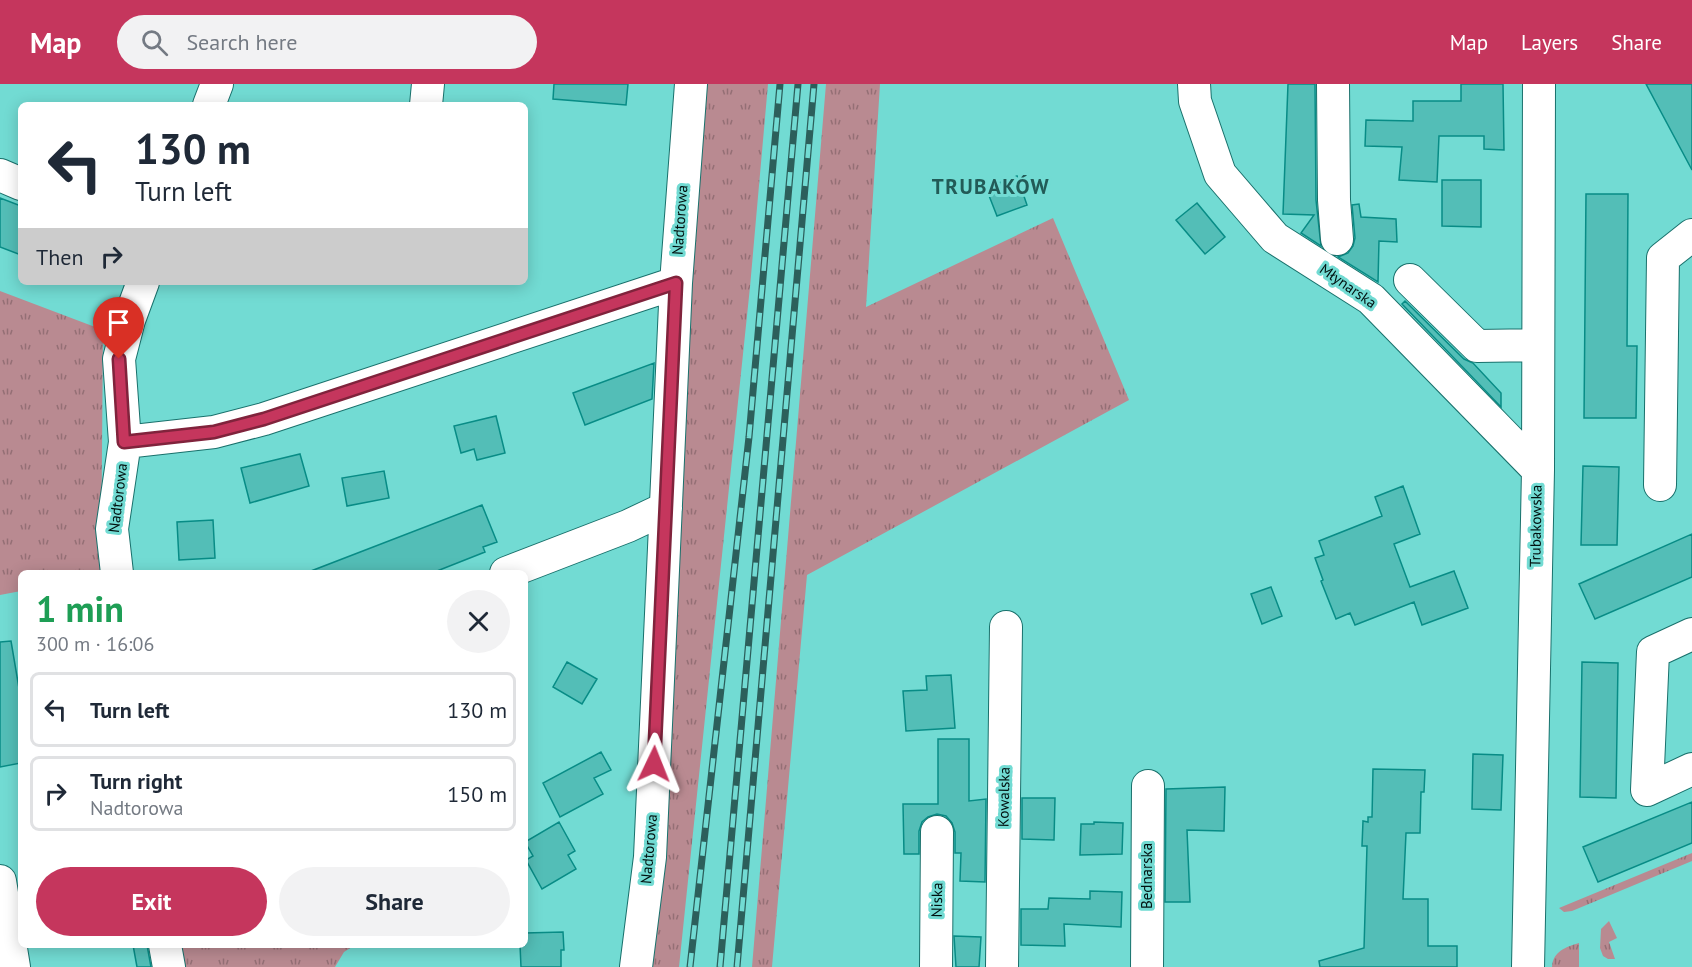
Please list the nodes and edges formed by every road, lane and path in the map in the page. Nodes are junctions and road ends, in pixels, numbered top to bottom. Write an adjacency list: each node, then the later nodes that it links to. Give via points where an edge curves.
1 (217, 84): 7 (street)
2 (428, 84): 8 (street)
3 (691, 84): 14 (street, Nadtorowa)
4 (1194, 84): 18 (street, Młynarska, via 1195,101 1220,174 1275,238 1371,299)
5 (1333, 84): 12 (street)
6 (1539, 84): 16 (street, Trubakowska)
7 (210, 102)
8 (426, 102)
9 (0, 175): 10 (street)
10 (18, 183)
11 (1692, 235): 19 (street, via 1663,258)
12 (1337, 239)
13 (1410, 280): 16 (street, via 1476,346)
14 (676, 283): 17 (street, via 264,419 214,432); 20 (street, Nadtorowa)
15 (142, 285): 17 (street, Nadtorowa, via 119,359)
16 (1538, 345): 18 (street, Trubakowska)
17 (124, 442): 21 (street, Nadtorowa, via 112,529)
18 (1538, 470): 36 (street, Trubakowska)
19 (1660, 485)
20 (666, 508): 22 (street); 32 (street, Nadtorowa, via 650,857)
21 (117, 570)
22 (514, 570)
23 (1006, 627): 34 (street, Kowalska)
24 (1692, 634): 25 (street, via 1653,652 1647,790)
25 (1692, 770)
26 (1148, 786): 35 (street, Bednarska)
27 (937, 832): 33 (street, Niska)
28 (0, 881): 30 (street)
29 (166, 948): 31 (street)
30 (14, 967)
31 (169, 967)
32 (636, 967)
33 (936, 967)
34 (1002, 967)
35 (1147, 967)
36 (1528, 967)

